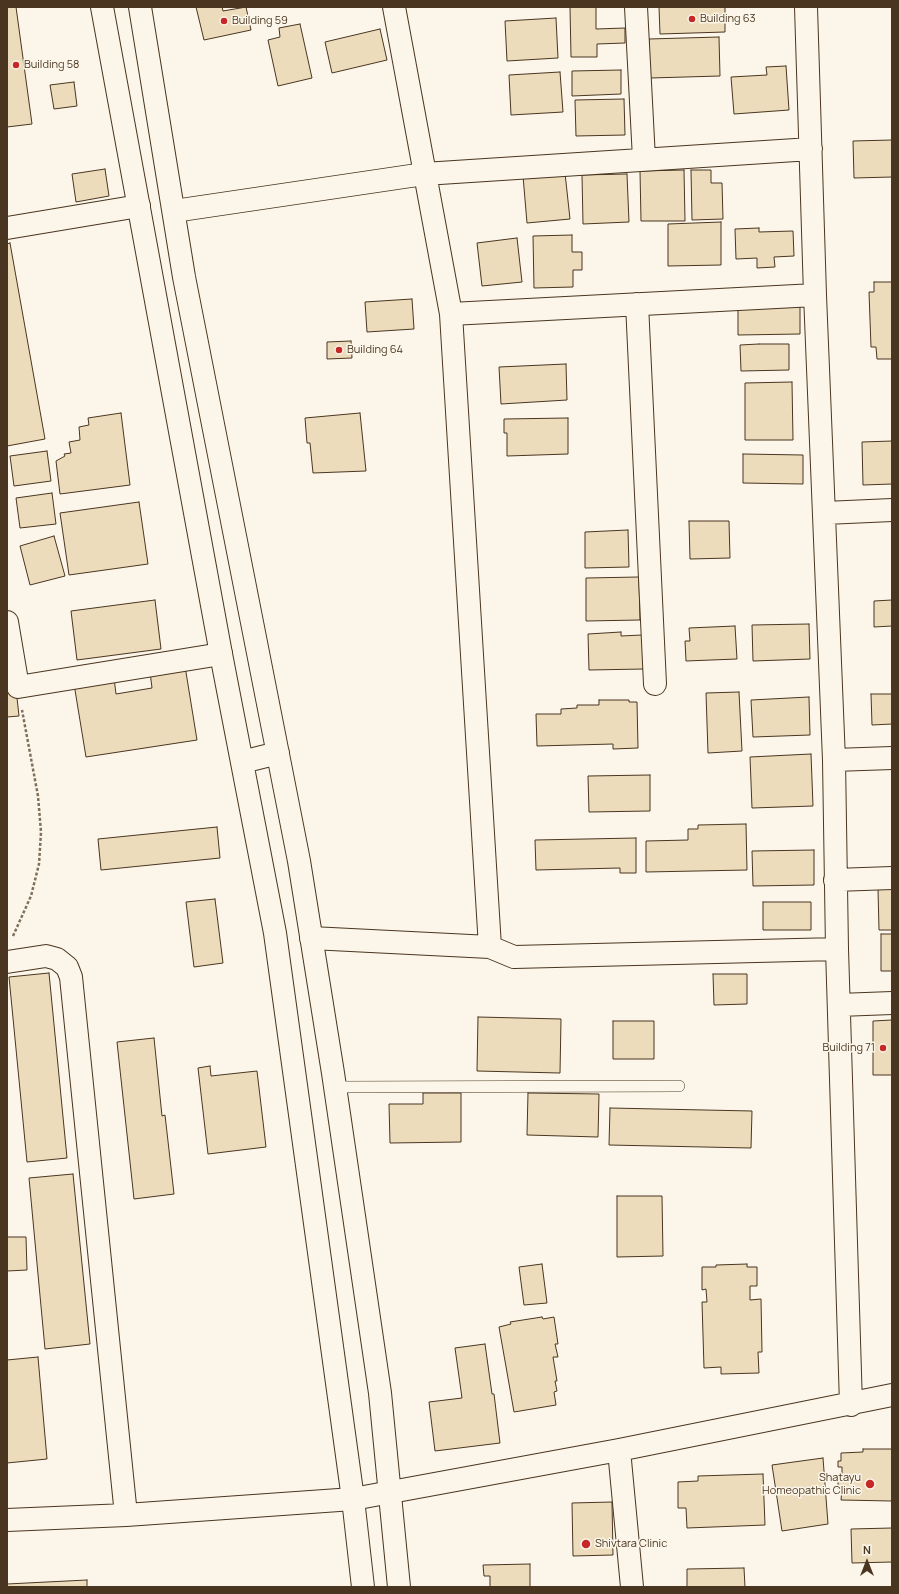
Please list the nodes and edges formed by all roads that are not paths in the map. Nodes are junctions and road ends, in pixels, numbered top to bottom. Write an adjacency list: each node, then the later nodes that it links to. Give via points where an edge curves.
1 (102, 7): 9 (street)
2 (140, 7): 10 (street)
3 (394, 7): 8 (street)
4 (636, 7): 7 (street)
5 (806, 7): 6 (street)
6 (811, 149): 7 (street); 12 (street)
7 (644, 159): 8 (street)
8 (424, 174): 10 (street); 14 (street)
9 (139, 206): 11 (street); 18 (street)
10 (174, 211): 20 (street, via 184,277)
11 (7, 228)
12 (815, 295): 13 (street); 16 (street)
13 (637, 304): 14 (street); 19 (street)
14 (451, 314): 27 (street)
15 (892, 510): 16 (street)
16 (825, 513): 22 (street)
17 (7, 622): 18 (street, via 18,687)
18 (221, 654): 23 (street)
19 (655, 684)
20 (278, 753): 23 (street); 26 (street)
21 (892, 758): 22 (street)
22 (834, 760): 25 (street)
23 (242, 762): 38 (street, via 275,933)
24 (892, 878): 25 (street)
25 (835, 880): 28 (street)
26 (311, 938): 27 (street); 33 (street)
27 (490, 947): 28 (street, via 514,956)
28 (837, 949): 31 (street)
29 (8, 952): 39 (street, via 46,956 57,960 67,967 71,977)
30 (892, 1003): 31 (street)
31 (839, 1006): 35 (street)
32 (679, 1086): 33 (lane)
33 (335, 1087): 37 (street, via 380,1393)
34 (892, 1395): 35 (street)
35 (851, 1405): 36 (street)
36 (619, 1450): 37 (street); 43 (street)
37 (390, 1492): 38 (street); 42 (street)
38 (353, 1499): 39 (street); 41 (street)
39 (126, 1515): 40 (street)
40 (7, 1520)
41 (363, 1587)
42 (399, 1587)
43 (632, 1587)

